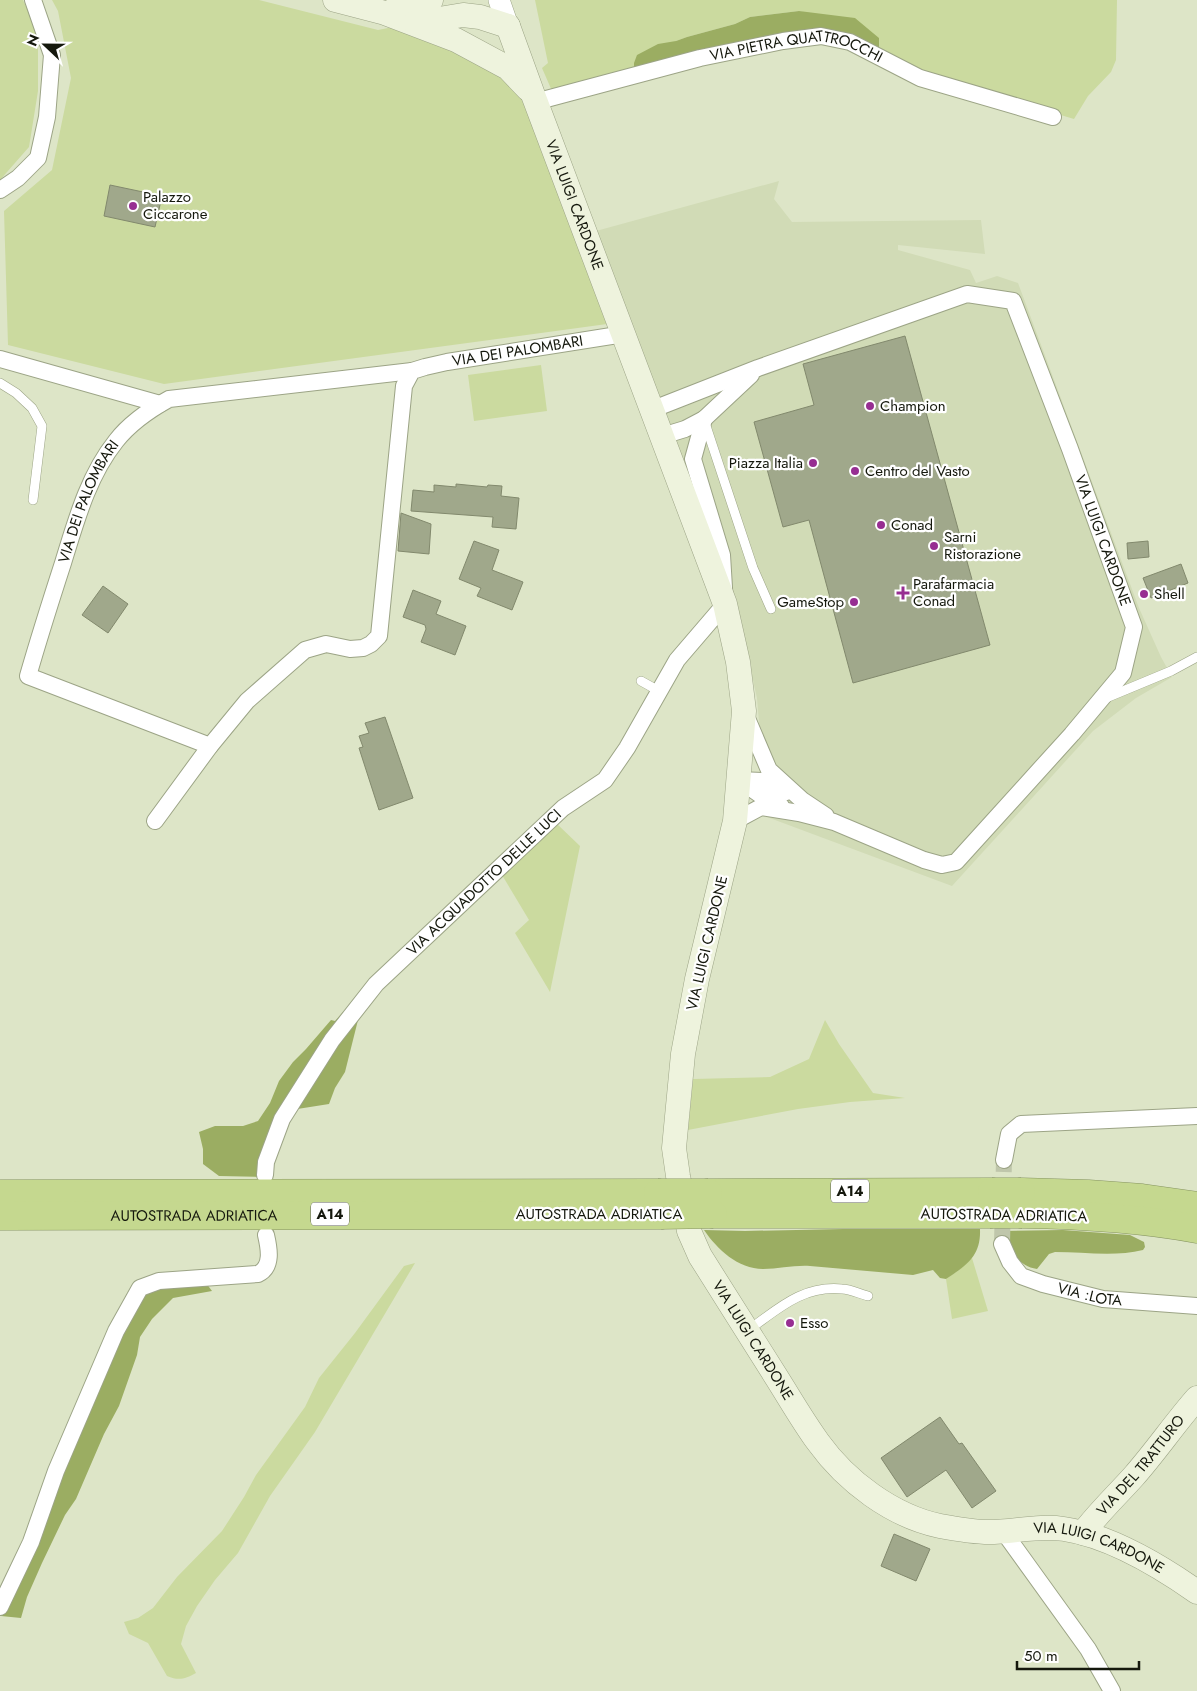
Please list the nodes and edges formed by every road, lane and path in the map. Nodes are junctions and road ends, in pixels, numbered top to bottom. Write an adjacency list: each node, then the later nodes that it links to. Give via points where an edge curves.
1 (33, 0): 11 (street, via 52,55 47,118 38,158)
2 (335, 0): 5 (main road)
3 (431, 0): 5 (main road, via 423,6)
4 (499, 0): 7 (street, VIA LUIGI CARDONE)
5 (386, 12): 6 (main road)
6 (413, 24): 7 (main road, via 463,15); 8 (main road)
7 (508, 26): 8 (main road, via 496,35); 9 (main road, VIA LUIGI CARDONE)
8 (456, 40): 9 (main road, via 508,68)
9 (533, 97): 10 (street, VIA PIETRA QUATTROCCHI, via 700,58 821,36 850,42 920,78); 12 (main road, VIA LUIGI CARDONE)
10 (1053, 117)
11 (0, 190)
12 (624, 334): 15 (street, VIA DEI PALOMBARI, via 447,362); 18 (main road, VIA LUIGI CARDONE)
13 (0, 359): 17 (street)
14 (758, 368): 18 (street, VIA LUIGI CARDONE); 19 (street, VIA LUIGI CARDONE); 27 (street, VIA LUIGI CARDONE, via 967,294 1013,300 1134,626 1124,673)
15 (412, 372): 17 (street, VIA DEI PALOMBARI, via 170,399); 29 (street, via 404,386 379,636 363,648 326,644 305,650 247,701)
16 (0, 382): 21 (lane, via 32,408 42,426)
17 (160, 404): 29 (street, VIA DEI PALOMBARI, via 133,422 98,469 81,505 28,676)
18 (651, 410): 20 (main road, VIA LUIGI CARDONE)
19 (704, 419): 20 (street, VIA LUIGI CARDONE); 22 (street, VIA LUIGI CARDONE, via 693,459 722,555); 23 (lane, via 753,568)
20 (662, 436): 22 (main road, VIA LUIGI CARDONE)
21 (33, 500)
22 (725, 604): 26 (street, VIA ACQUADOTTO DELLE LUCI, via 677,660); 28 (main road, VIA LUIGI CARDONE, via 738,662)
23 (771, 609)
24 (1197, 657): 27 (lane)
25 (641, 681): 26 (lane)
26 (660, 691): 36 (street, VIA ACQUADOTTO DELLE LUCI, via 605,780 563,808 376,984 352,1013 282,1119 266,1162)
27 (1101, 700): 31 (street, VIA LUIGI CARDONE, via 956,862 942,866 924,860)
28 (744, 711): 30 (main road, VIA LUIGI CARDONE); 31 (street, VIA LUIGI CARDONE, via 769,770)
29 (210, 746): 32 (street)
30 (738, 780): 31 (street, VIA LUIGI CARDONE, via 762,781); 33 (main road, VIA LUIGI CARDONE)
31 (800, 807): 33 (street, VIA LUIGI CARDONE, via 761,807)
32 (155, 821)
33 (735, 822): 47 (main road, VIA LUIGI CARDONE, via 685,1044 674,1148 689,1231 700,1256)
34 (1197, 1116): 35 (street, via 1021,1124 1009,1134)
35 (1004, 1160)
36 (265, 1175)
37 (0, 1194): 39 (highway, AUTOSTRADA ADRIATICA / A14)
38 (1021, 1203): 39 (highway, AUTOSTRADA ADRIATICA / A14, bridge, via 775,1191 710,1203); 40 (highway, AUTOSTRADA ADRIATICA / A14, via 1080,1193); 42 (highway, AUTOSTRADA ADRIATICA / A14)
39 (659, 1204): 41 (highway, AUTOSTRADA ADRIATICA / A14)
40 (1197, 1206)
41 (0, 1216)
42 (1197, 1229)
43 (266, 1235): 52 (street, via 268,1264 258,1274 159,1281 140,1288 116,1331 56,1471 31,1542)
44 (1002, 1244): 46 (street, VIA :LOTA, via 1021,1276 1043,1284 1103,1298)
45 (868, 1296): 47 (lane, via 843,1288 820,1288 800,1294)
46 (1197, 1306)
47 (747, 1331): 49 (main road, VIA LUIGI CARDONE, via 819,1443 871,1496 939,1526)
48 (1197, 1398): 50 (main road, VIA DEL TRATTURO)
49 (1003, 1531): 50 (main road, VIA LUIGI CARDONE, via 1064,1529); 53 (street, via 1088,1649)
50 (1082, 1534): 51 (main road, VIA LUIGI CARDONE, via 1131,1552)
51 (1197, 1592)
52 (0, 1607)
53 (1105, 1689)

